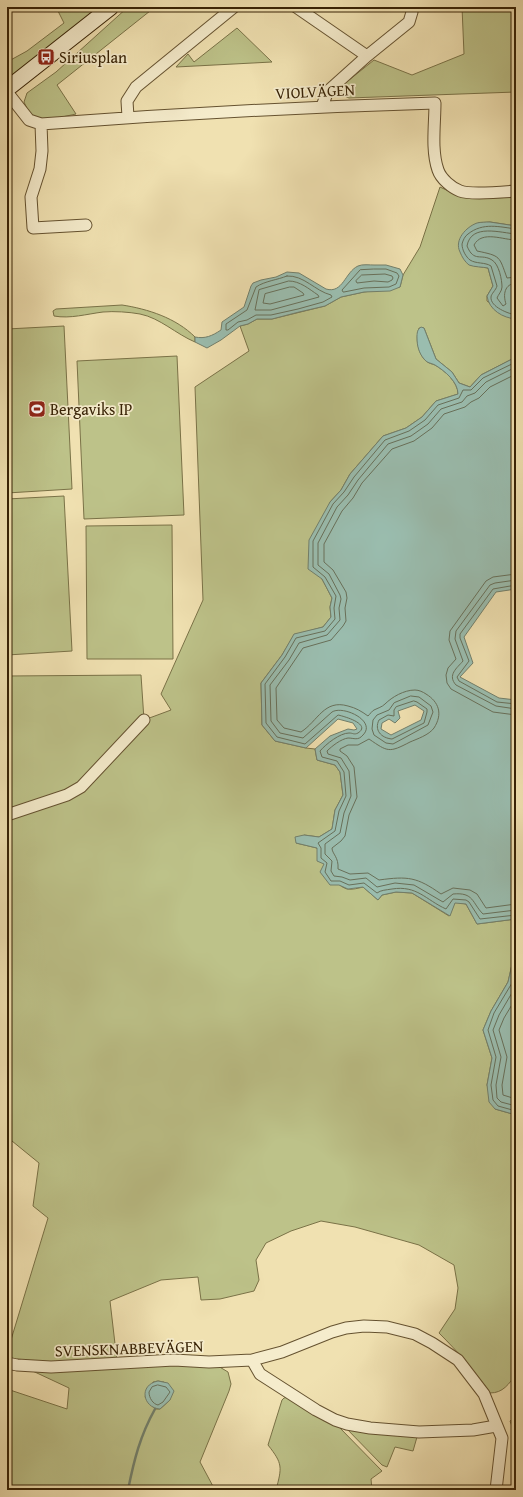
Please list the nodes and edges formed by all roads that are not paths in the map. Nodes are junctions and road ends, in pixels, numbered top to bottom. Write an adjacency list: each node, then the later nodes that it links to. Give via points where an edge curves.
1 (111, 7): 6 (main road)
2 (234, 7): 8 (street, via 136,87 127,102)
3 (296, 7): 5 (street)
4 (412, 7): 5 (street, via 409,22)
5 (367, 56): 7 (street, via 328,91)
6 (7, 91): 9 (street, via 29,120)
7 (322, 106): 8 (street, VIOLVÄGEN); 10 (street, VIOLVÄGEN, via 436,102 434,148 438,172 448,184 461,191)
8 (128, 117): 9 (street, VIOLVÄGEN)
9 (41, 124): 11 (street, via 40,169 31,197 33,228)
10 (516, 191)
11 (86, 225)
12 (144, 720): 13 (street, via 81,787 67,795)
13 (7, 815)
14 (252, 1360): 15 (street, SVENSKNABBEVÄGEN, via 174,1360 51,1367); 16 (street, via 260,1374 316,1410 347,1424 419,1432 473,1430); 16 (street, SVENSKNABBEVÄGEN, via 282,1352 346,1328 387,1327 415,1334 458,1360 484,1394)
15 (7, 1363)
16 (496, 1426): 17 (street, SVENSKNABBEVÄGEN, via 502,1438)
17 (496, 1490)

